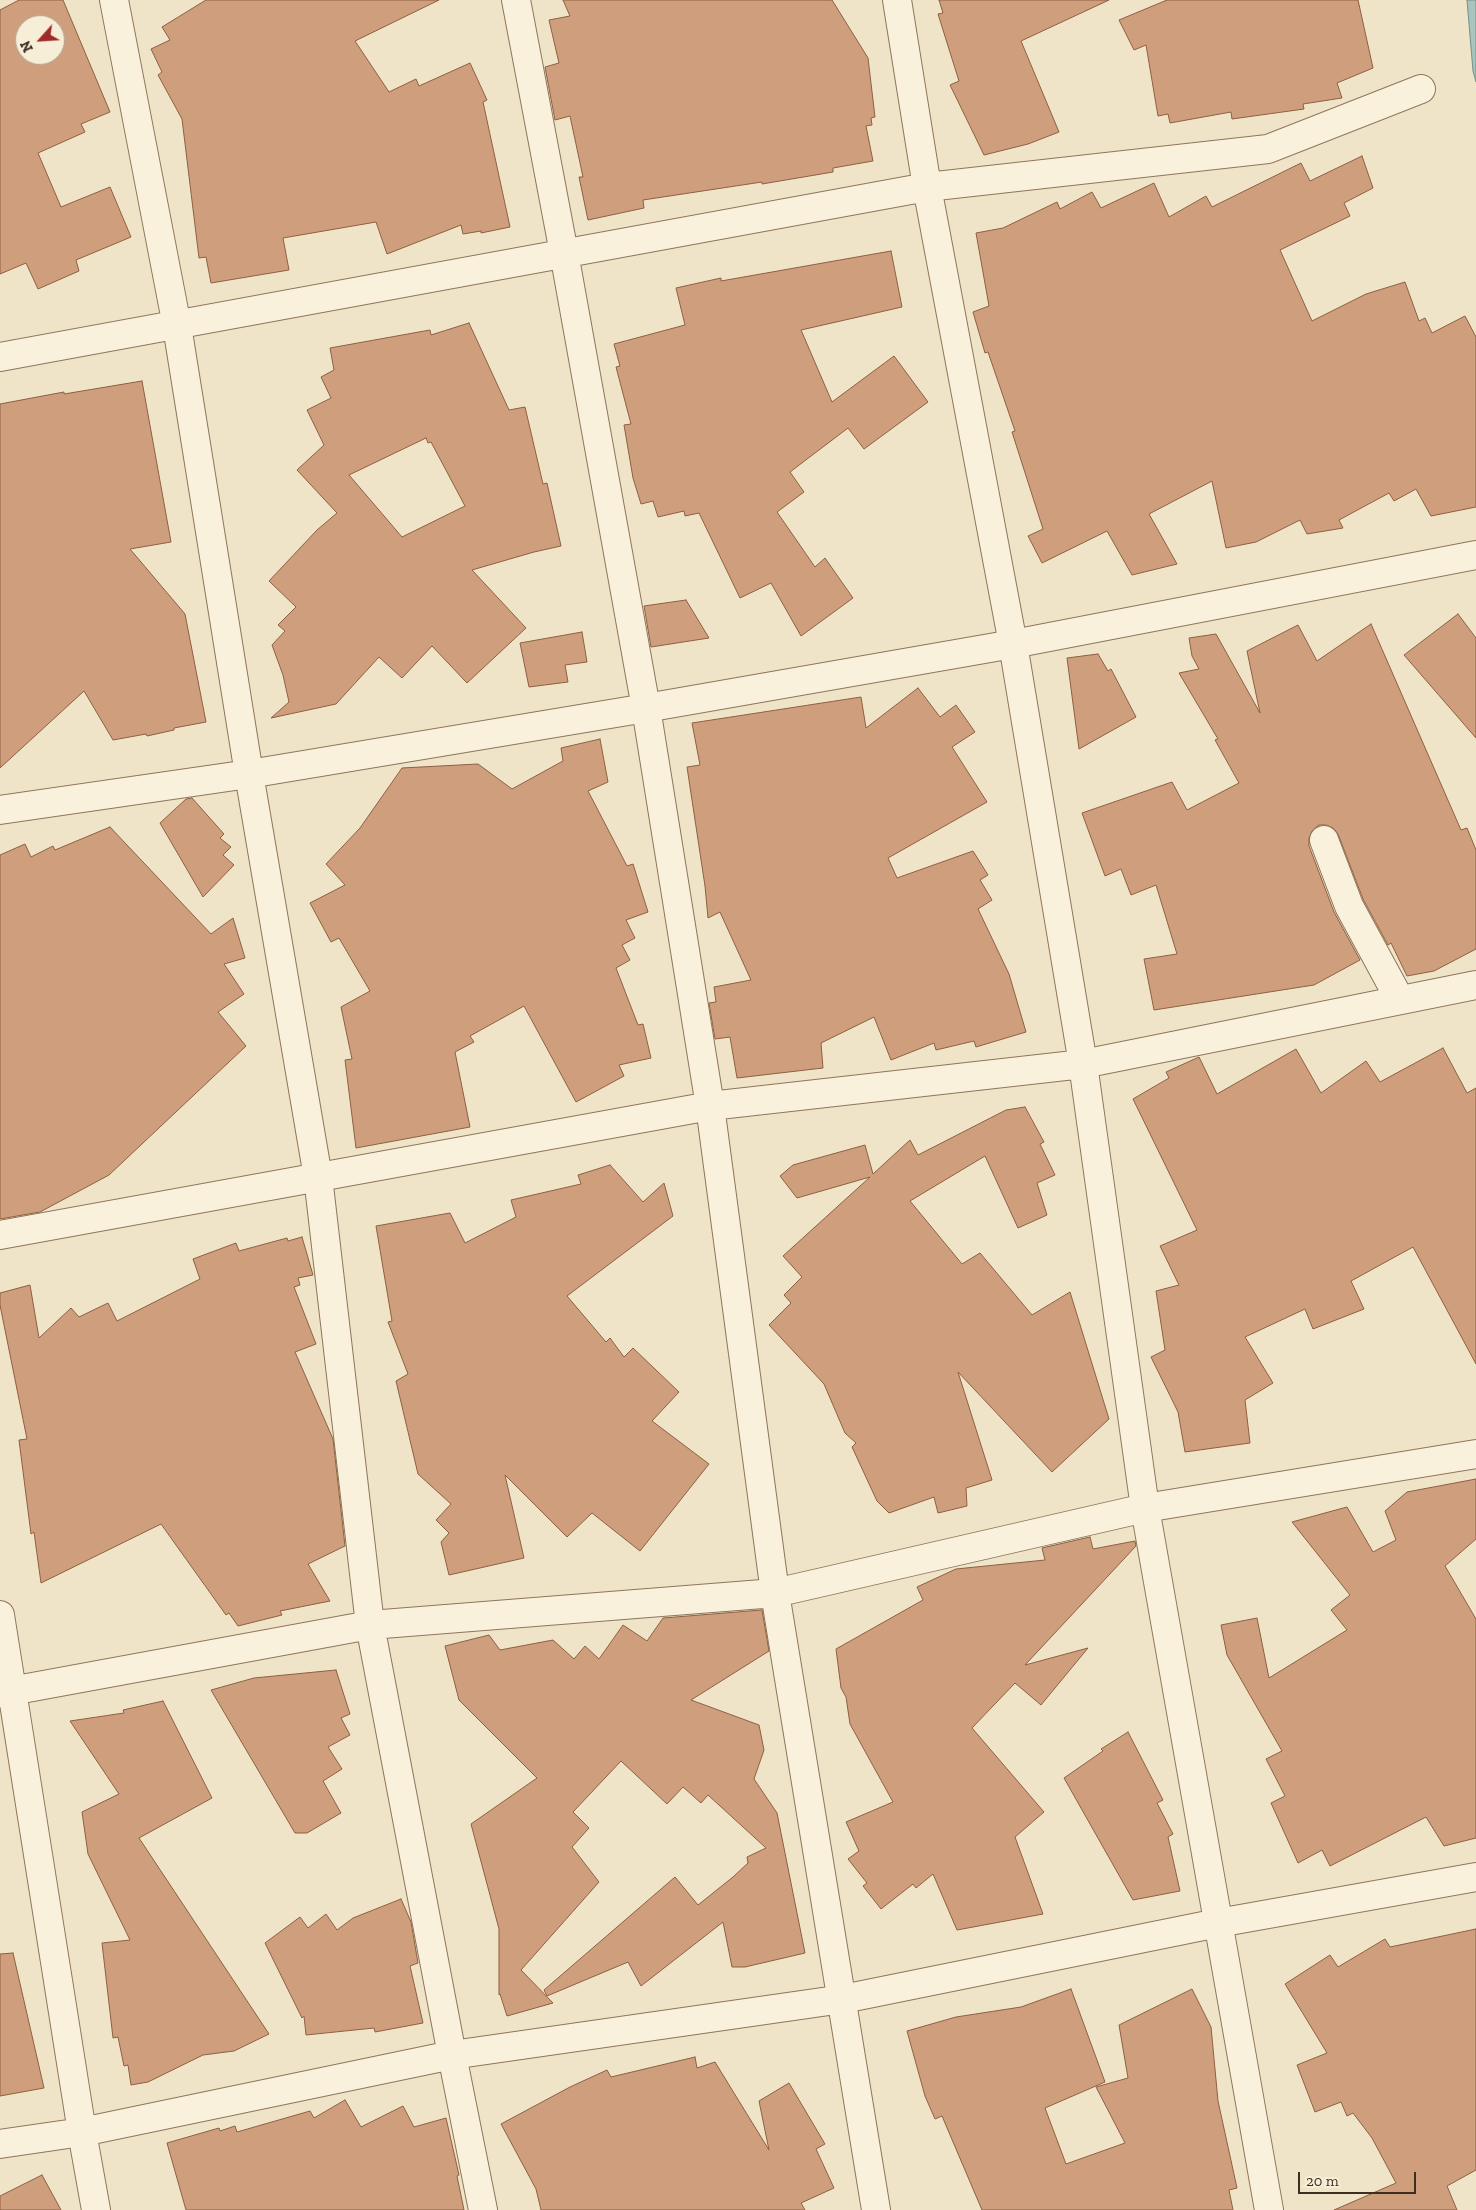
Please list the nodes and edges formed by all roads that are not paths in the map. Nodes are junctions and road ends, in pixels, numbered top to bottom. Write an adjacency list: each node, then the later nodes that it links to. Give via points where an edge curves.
1 (114, 0): 7 (street)
2 (516, 0): 6 (street)
3 (897, 0): 5 (street)
4 (1422, 89): 5 (street, via 1268,149)
5 (927, 187): 6 (street); 10 (street)
6 (564, 253): 7 (street); 11 (street)
7 (177, 326): 8 (street); 12 (street)
8 (0, 358)
9 (1476, 555): 10 (street)
10 (1013, 644): 11 (street); 17 (street)
11 (646, 708): 12 (street); 18 (street)
12 (249, 774): 13 (street); 19 (street)
13 (0, 810)
14 (1324, 840): 16 (street, via 1349,906)
15 (1476, 985): 16 (street)
16 (1400, 1000): 17 (street)
17 (1083, 1064): 18 (street); 22 (street)
18 (710, 1106): 19 (street); 23 (street)
19 (318, 1176): 20 (street); 25 (street)
20 (0, 1235)
21 (1476, 1454): 22 (street)
22 (1146, 1508): 23 (street); 28 (street)
23 (775, 1593): 25 (street); 29 (street)
24 (0, 1615): 26 (street)
25 (370, 1624): 26 (street); 30 (street)
26 (6, 1692): 31 (street)
27 (1476, 1877): 28 (street)
28 (1218, 1923): 29 (street); 36 (street)
29 (843, 1999): 30 (street); 35 (street)
30 (452, 2055): 31 (street); 34 (street)
31 (82, 2132): 32 (street); 33 (street)
32 (0, 2144)
33 (96, 2210)
34 (483, 2210)
35 (876, 2210)
36 (1269, 2210)

